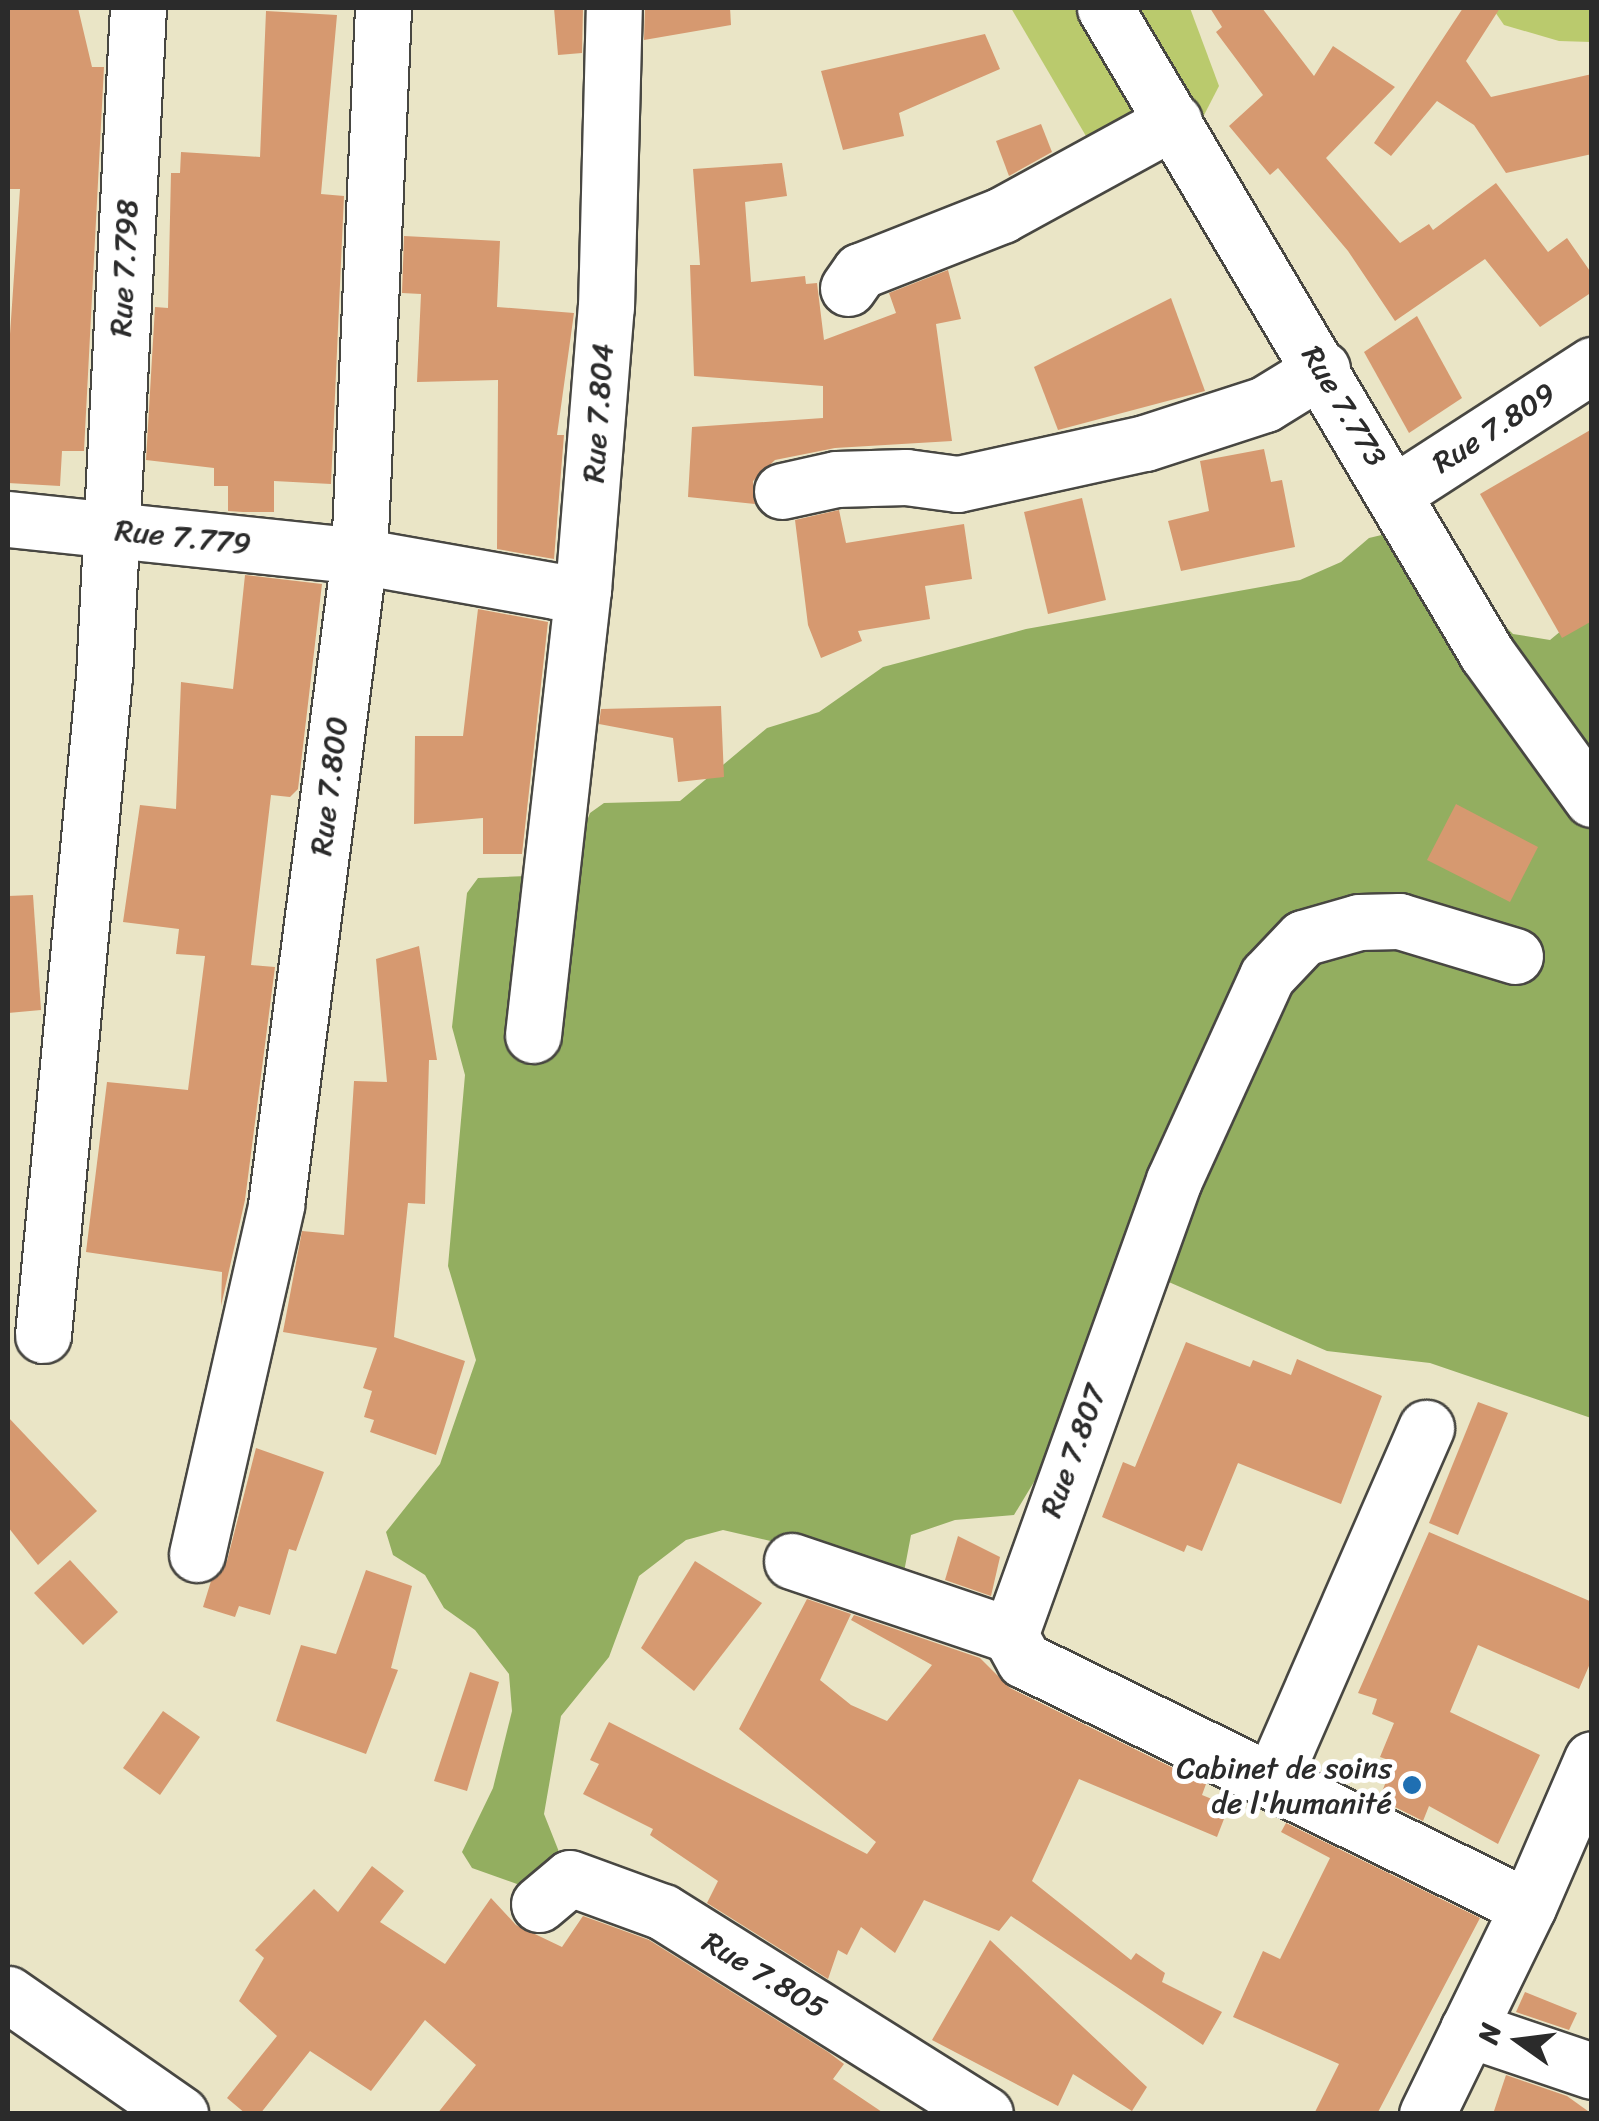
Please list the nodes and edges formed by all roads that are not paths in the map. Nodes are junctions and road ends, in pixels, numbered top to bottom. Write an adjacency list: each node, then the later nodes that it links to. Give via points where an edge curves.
1 (138, 8): 12 (street, Rue 7.798)
2 (383, 8): 13 (street, Rue 7.800)
3 (614, 8): 14 (street, Rue 7.804, via 606,307)
4 (1105, 8): 5 (street, Rue 7.773)
5 (1174, 121): 6 (street, via 1002,215 860,271); 8 (street, Rue 7.773)
6 (848, 288)
7 (1592, 365): 10 (street, Rue 7.809)
8 (1322, 370): 9 (street, via 1265,404 1145,443 958,484 906,476 836,479); 10 (street, Rue 7.773)
9 (782, 491)
10 (1396, 492): 15 (street, Rue 7.773, via 1487,654)
11 (8, 519): 12 (street, Rue 7.779)
12 (109, 529): 13 (street, Rue 7.779); 18 (street, Rue 7.798, via 104,676)
13 (358, 556): 14 (street, via 555,591); 20 (street, Rue 7.800, via 276,1206)
14 (583, 590): 17 (street, Rue 7.804)
15 (1592, 799)
16 (1516, 956): 22 (street, Rue 7.807, via 1398,921 1360,922 1303,938 1267,976 1174,1180)
17 (533, 1036)
18 (43, 1336)
19 (1426, 1428): 24 (street)
20 (197, 1554)
21 (792, 1561): 22 (street)
22 (1010, 1636): 24 (street, via 1024,1660)
23 (1592, 1759): 26 (street)
24 (1274, 1776): 26 (street)
25 (539, 1904): 31 (street, Rue 7.805, via 570,1878 662,1912)
26 (1528, 1906): 28 (street)
27 (8, 1994): 30 (street)
28 (1468, 2029): 29 (street); 32 (street)
29 (1592, 2072)
30 (180, 2114)
31 (986, 2114)
32 (1427, 2114)

